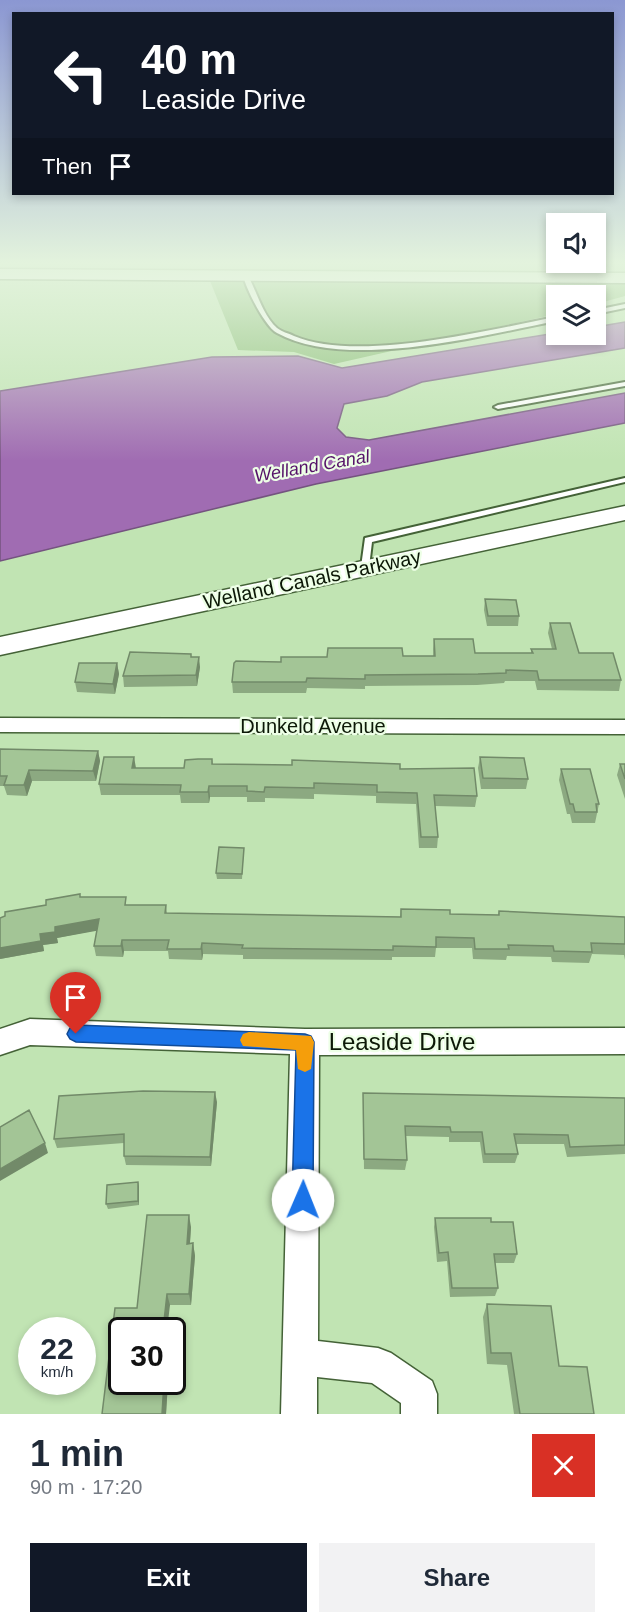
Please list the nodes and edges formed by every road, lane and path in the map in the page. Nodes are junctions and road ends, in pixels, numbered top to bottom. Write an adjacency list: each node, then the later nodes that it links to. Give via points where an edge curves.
1 (274, 329): 2 (lane, via 315,345 337,347 407,345)
2 (499, 329)
3 (625, 384): 4 (lane)
4 (498, 407)
5 (625, 480): 7 (lane, via 368,540)
6 (625, 513): 7 (street, Welland Canals Parkway)
7 (365, 567): 8 (street, Welland Canals Parkway)
8 (0, 646)
9 (0, 725): 10 (street, Dunkeld Avenue)
10 (625, 727)
11 (625, 1041): 13 (street, Leaside Drive)
12 (0, 1042): 13 (street, Leaside Drive, via 30,1032)
13 (305, 1042): 14 (street)
14 (300, 1358): 15 (street); 16 (street, via 378,1366 419,1394)
15 (299, 1414)
16 (419, 1414)

